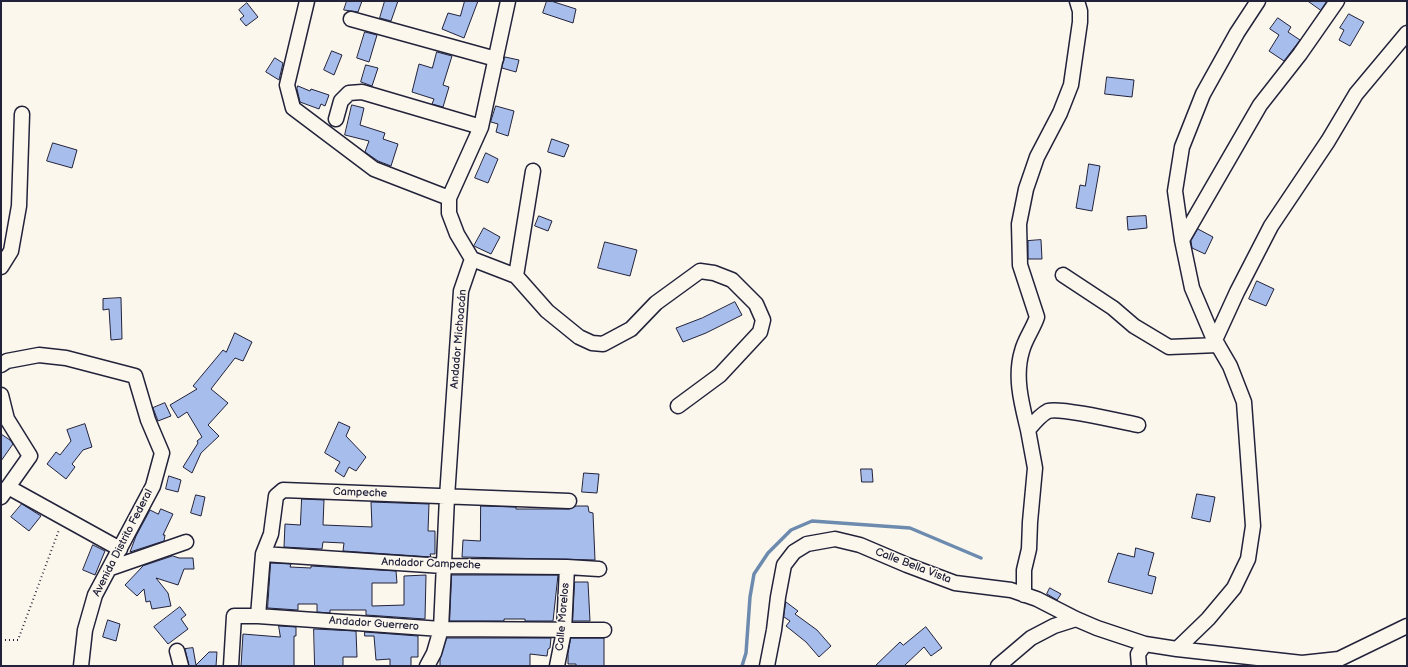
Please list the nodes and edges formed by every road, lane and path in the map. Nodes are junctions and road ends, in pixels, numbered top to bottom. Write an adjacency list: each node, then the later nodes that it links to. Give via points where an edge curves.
1 (307, 1): 13 (street, via 288,85 293,108 374,169)
2 (508, 1): 8 (street)
3 (1077, 1): 24 (street, via 1080,10 1078,43 1071,85 1060,113 1037,157 1026,188 1019,224 1020,265 1037,317 1022,351 1019,366 1019,388)
4 (1258, 1): 14 (street, via 1203,94 1182,147 1175,191)
5 (1337, 1): 14 (street, via 1260,105)
6 (351, 18): 8 (street)
7 (1407, 33): 19 (street, via 1356,94 1271,226 1237,292)
8 (496, 60): 11 (street)
9 (22, 114): 16 (street, via 19,206 10,251)
10 (336, 119): 11 (street, via 341,101 349,93 362,92)
11 (481, 127): 13 (street)
12 (533, 172): 18 (street)
13 (449, 198): 15 (street, via 449,213 457,234)
14 (1182, 240): 19 (street, via 1192,288)
15 (472, 259): 18 (street); 26 (street, Andador Michoacán, via 461,291)
16 (1, 267)
17 (1063, 275): 19 (street, via 1114,308 1134,326 1170,347)
18 (516, 276): 22 (street, via 547,311 579,337 592,343 603,344 631,329 656,303 700,271 732,280 756,304 763,320 760,332 720,375)
19 (1217, 342): 45 (street, via 1230,366 1244,402 1253,526 1248,559 1234,588)
20 (1, 365): 30 (street, Avenida Distrito Federal, via 7,361 39,355 89,363 135,376 148,420 162,453 153,486)
21 (1, 395): 25 (street, via 7,418 30,456)
22 (678, 406)
23 (1138, 425): 24 (street, via 1062,410 1049,411)
24 (1028, 430): 36 (street, via 1035,468 1029,549 1024,570)
25 (5, 492): 28 (street)
26 (447, 497): 27 (street, Campeche); 31 (street, Campeche, via 283,490 276,496 271,534); 32 (street, Andador Michoacán)
27 (569, 501)
28 (64, 518): 30 (street); 43 (path, via 18,640)
29 (186, 542): 34 (street)
30 (120, 549): 34 (street, Avenida Distrito Federal)
31 (263, 554): 32 (street, Andador Campeche); 37 (street, Campeche)
32 (444, 566): 33 (street, Andador Campeche); 40 (street, Andador Michoacán)
33 (567, 567): 35 (street, Andador Campeche); 42 (street, Calle Morelos)
34 (110, 568): 47 (street, Avenida Distrito Federal, via 95,595 85,630)
35 (599, 569)
36 (1024, 595): 38 (street, Calle Bella Vista, via 1037,598); 52 (street, Calle Bella Vista, via 1011,590 955,583 860,545 835,539 806,544 794,552 784,565)
37 (258, 616): 40 (street, Andador Guerrero); 49 (street, Andador Guerrero, via 234,616)
38 (1076, 619): 44 (street, Calle Bella Vista); 53 (street, via 1054,626 1031,638)
39 (1407, 626): 45 (street, Calle Bella Vista, via 1339,660 1302,663)
40 (441, 629): 42 (street, Andador Guerrero); 50 (street, Andador Michoacán)
41 (604, 630): 42 (street, Andador Guerrero)
42 (564, 631): 51 (street, Calle Morelos)
43 (1, 640)
44 (1145, 644): 45 (street, Calle Bella Vista); 54 (street, via 1138,654)
45 (1177, 650)
46 (177, 651): 48 (street)
47 (81, 666)
48 (180, 666)
49 (230, 666)
50 (427, 666)
51 (557, 666)
52 (767, 666)
53 (998, 666)
54 (1139, 666)

